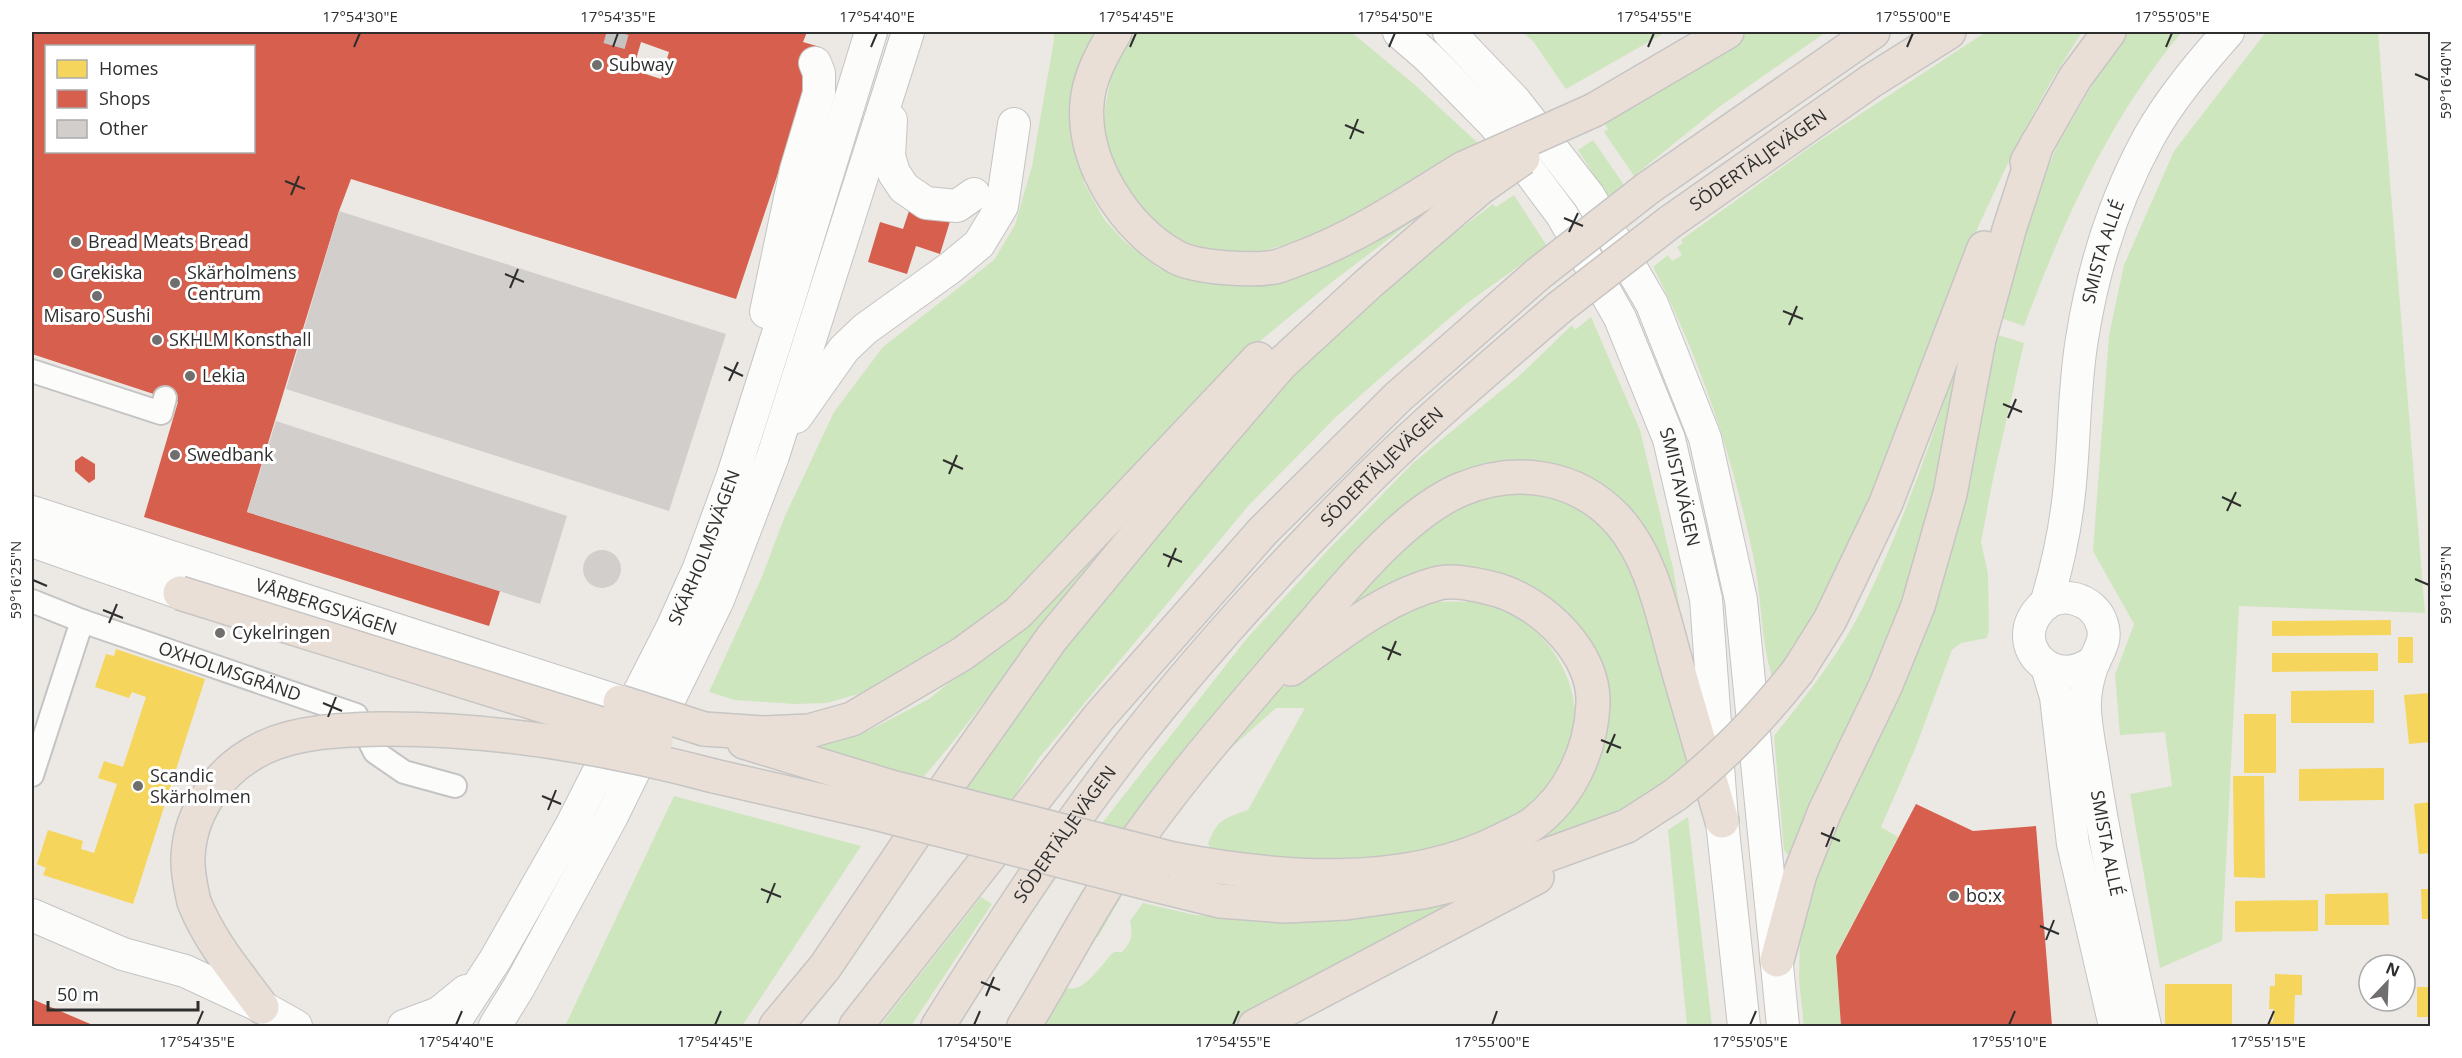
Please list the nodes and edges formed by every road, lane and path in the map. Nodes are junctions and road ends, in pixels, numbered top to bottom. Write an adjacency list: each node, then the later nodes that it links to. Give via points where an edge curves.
1 (871, 32): 19 (main road, SKÄRHOLMSVÄGEN)
2 (908, 32): 12 (main road, SKÄRHOLMSVÄGEN)
3 (1115, 32): 15 (highway, via 1096,63 1087,103 1090,144 1106,187 1133,225 1177,258 1226,269 1275,267 1330,247)
4 (1398, 32): 38 (main road, SMISTAVÄGEN, via 1494,124 1562,215 1624,328 1669,439 1706,599)
5 (1449, 32): 42 (main road, SMISTAVÄGEN, via 1515,101 1589,196 1652,304 1705,438 1741,600)
6 (1727, 32): 15 (highway, bridge)
7 (1873, 32): 50 (highway, bridge, via 1648,188 1538,274 1398,397 1256,540 1099,717)
8 (1949, 32): 51 (highway, SÖDERTÄLJEVÄGEN, bridge, via 1871,81 1670,222 1560,307 1370,477 1208,651 1133,742 1023,893)
9 (2109, 32): 14 (highway, via 2075,78)
10 (2228, 32): 21 (main road, SMISTA ALLÉ, via 2194,71 2150,135 2122,192 2100,254 2081,339)
11 (815, 63): 19 (main road, via 819,93 796,170 764,324)
12 (892, 83): 16 (main road, via 889,156 904,188 926,203 957,206); 20 (main road, SKÄRHOLMSVÄGEN)
13 (1014, 124): 20 (main road, via 1002,206 979,244 865,329 844,350 800,409)
14 (2037, 144): 39 (highway, bridge, via 1994,222 1891,492 1830,620 1798,671 1762,716 1715,763); 42 (highway, via 2008,230 1979,339 1950,494 1918,606 1885,687 1825,811 1800,874)
15 (1472, 178): 33 (highway, via 1387,254 1265,352 1018,613 962,654 852,719 809,731); 49 (highway, via 1369,283 1281,364 1052,638 825,967)
16 (974, 194)
17 (32, 371): 18 (street, via 161,413)
18 (165, 398)
19 (755, 404): 41 (main road, SKÄRHOLMSVÄGEN, via 699,568 672,628 570,828)
20 (773, 456): 48 (main road, SKÄRHOLMSVÄGEN, via 738,552 696,647 612,816)
21 (2068, 503): 26 (main road, SMISTA ALLÉ, via 2077,572); 27 (main road, SMISTA ALLÉ)
22 (32, 512): 32 (main road, VÅRBERGSVÄGEN)
23 (32, 541): 24 (main road)
24 (180, 592): 34 (highway, bridge)
25 (32, 601): 28 (street, OXHOLMSGRÄND)
26 (2086, 602): 27 (main road, via 2071,598); 29 (main road, SMISTA ALLÉ, via 2102,624 2104,638)
27 (2046, 604): 30 (main road, SMISTA ALLÉ, via 2033,619 2029,632 2036,657)
28 (82, 621): 35 (street); 36 (street, OXHOLMSGRÄND, via 357,715 375,752 404,772)
29 (2094, 661): 30 (main road, via 2074,672); 58 (main road, SMISTA ALLÉ, via 2084,708 2103,829)
30 (2047, 667): 57 (main road, SMISTA ALLÉ, via 2056,697 2073,844)
31 (1248, 700): 37 (highway, bridge, via 1354,624 1441,582 1481,585 1514,595 1545,614 1570,640 1588,674 1594,703 1577,771 1557,800 1530,825 1478,852 1424,866 1350,876 1229,869); 38 (highway, via 1360,570 1423,512 1460,490 1494,478 1541,477 1592,497 1635,542 1657,596); 43 (highway, via 1124,858)
32 (620, 702): 33 (highway, bridge)
33 (704, 729): 37 (highway)
34 (717, 768): 37 (highway); 44 (highway, bridge, via 657,761 570,743 420,729 327,732 266,747 229,770 204,802 189,840 188,859 194,902 204,926)
35 (32, 775)
36 (455, 786)
37 (883, 800): 39 (highway, bridge, via 1155,885 1220,901 1285,906 1346,903 1484,878)
38 (1722, 821): 55 (main road, SMISTAVÄGEN)
39 (1627, 826): 54 (highway)
40 (32, 915): 44 (main road, via 123,954 185,971)
41 (495, 960): 46 (main road, via 439,1013); 47 (main road, SKÄRHOLMSVÄGEN)
42 (1777, 960): 56 (main road, SMISTAVÄGEN)
43 (1047, 989): 52 (highway); 53 (highway)
44 (257, 1017): 45 (main road)
45 (297, 1026)
46 (404, 1026)
47 (452, 1026)
48 (495, 1026)
49 (776, 1026)
50 (856, 1026)
51 (938, 1026)
52 (1024, 1026)
53 (1030, 1026)
54 (1255, 1026)
55 (1744, 1026)
56 (1783, 1026)
57 (2115, 1026)
58 (2145, 1026)

